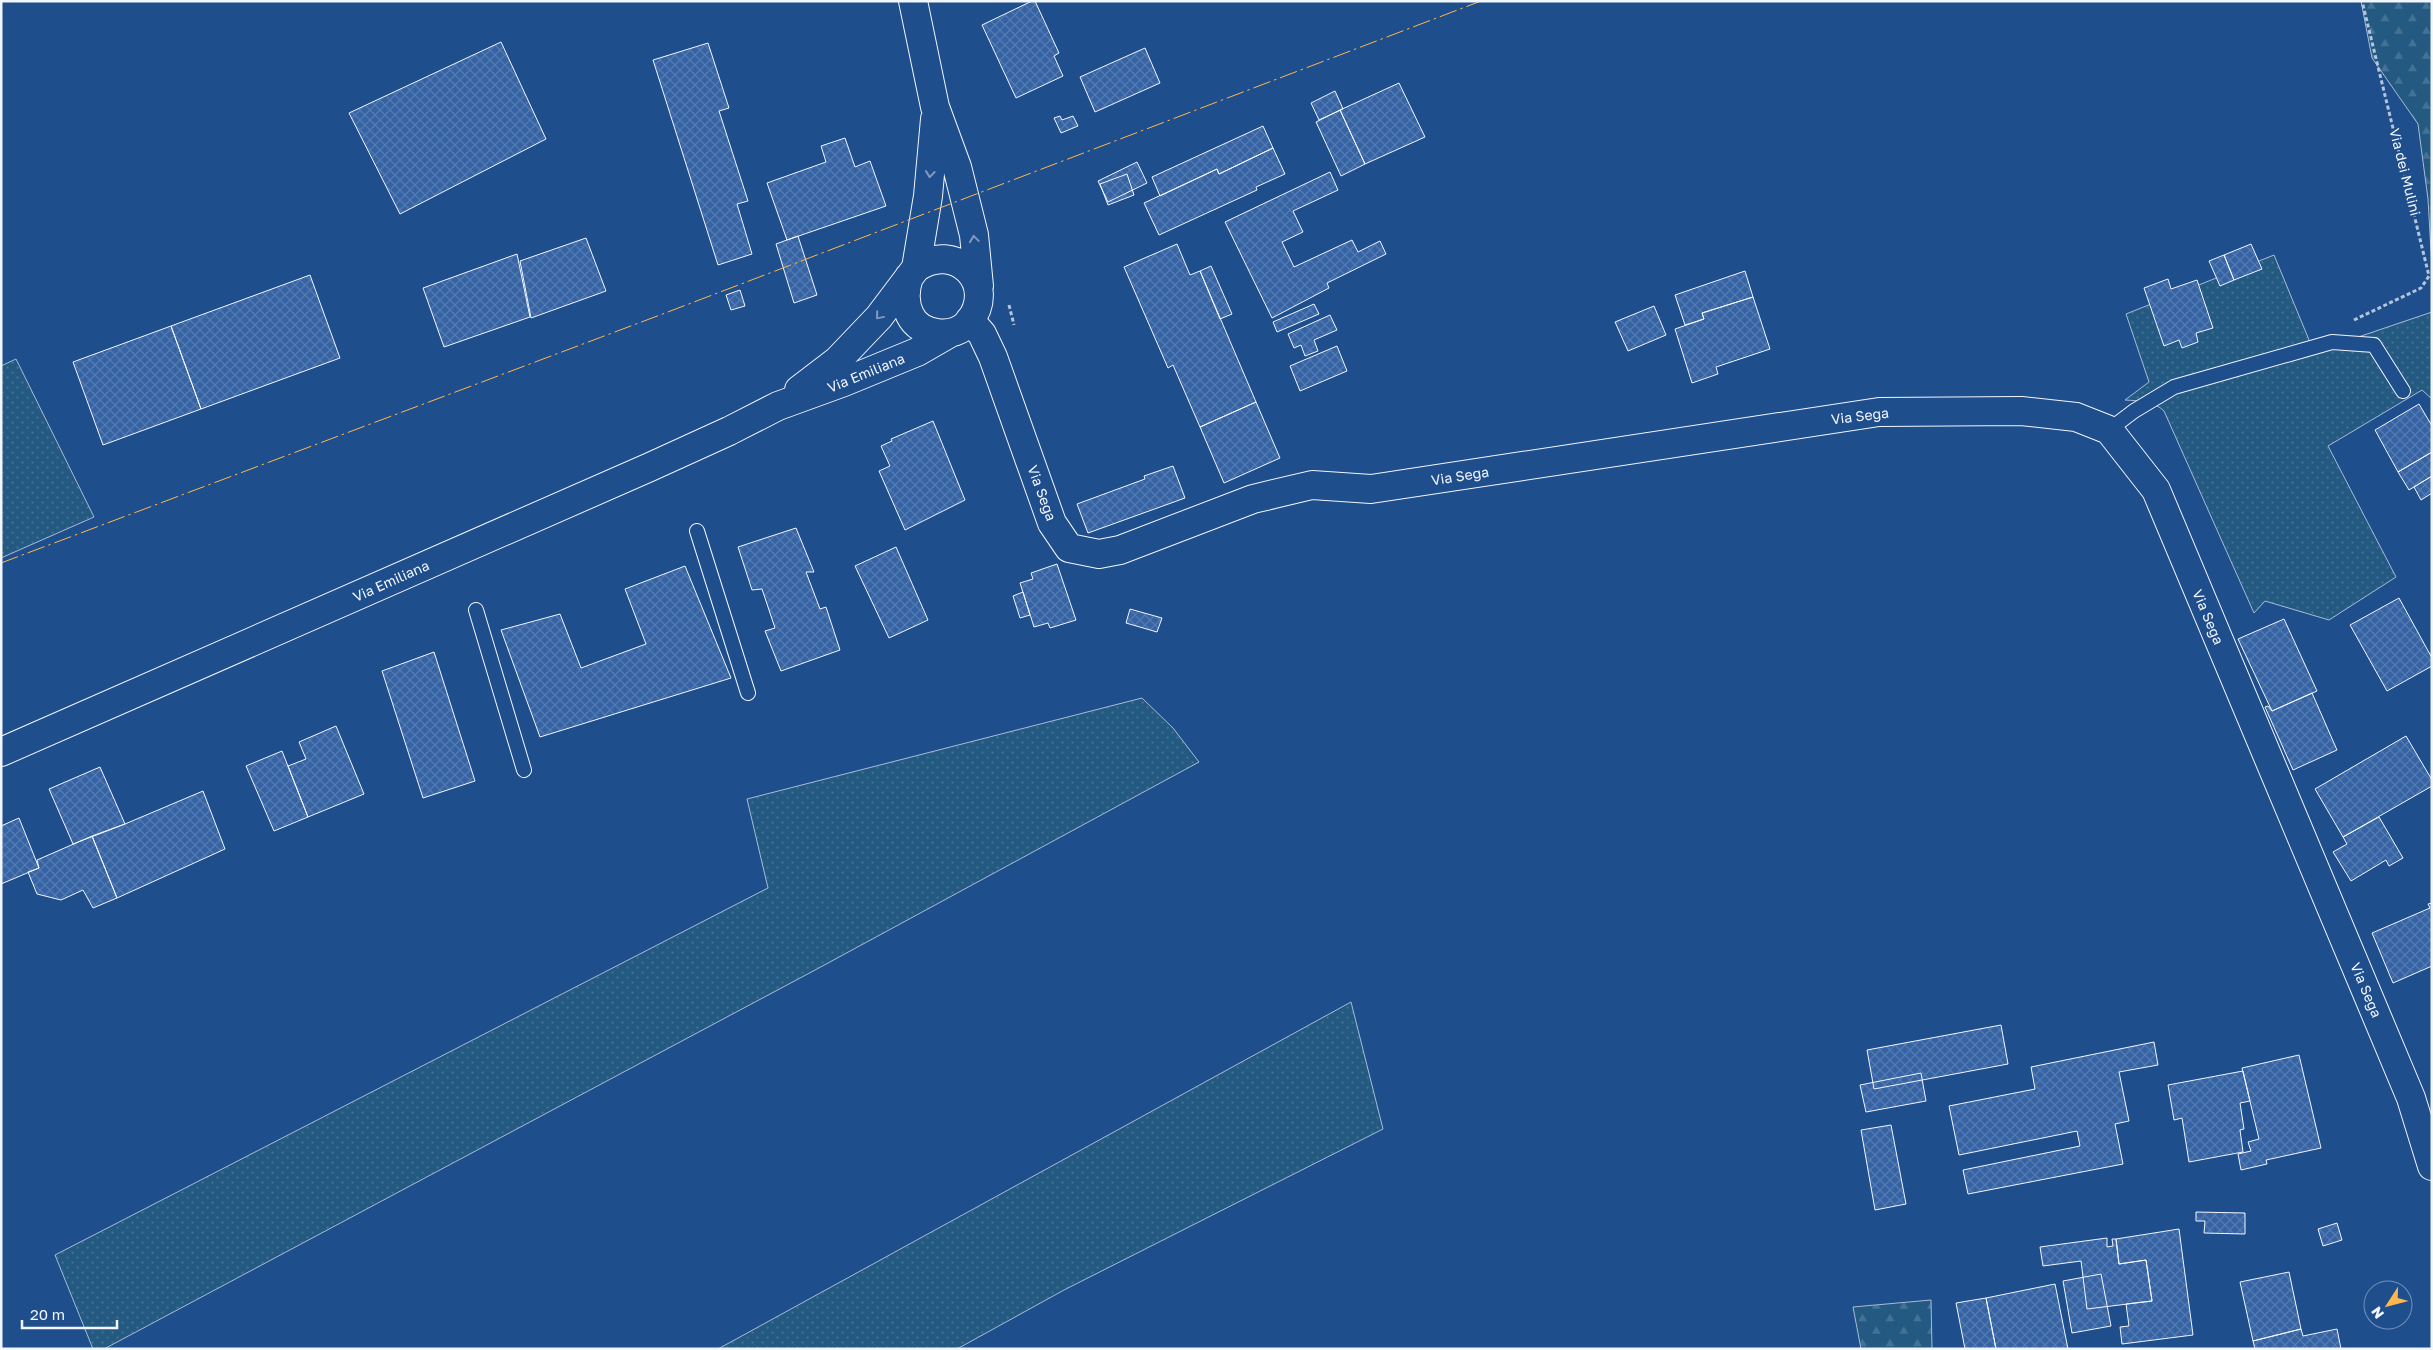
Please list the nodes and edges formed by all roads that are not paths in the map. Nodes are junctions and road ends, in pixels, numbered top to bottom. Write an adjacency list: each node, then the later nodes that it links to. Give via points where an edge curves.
1 (913, 1): 2 (street, Via Emiliana)
2 (935, 108): 3 (street, Via Emiliana, one-way to 3, via 928,196); 4 (street, Via Emiliana, one-way to 2, via 974,235 957,167)
3 (913, 273): 4 (street, via 933,259 947,259 962,264 972,273); 5 (street, Via Emiliana, via 905,291 910,315 918,325 928,331); 7 (street, Via Emiliana, one-way to 7, via 837,361)
4 (979, 287): 5 (street, Via Emiliana, via 977,310)
5 (960, 327): 7 (street, Via Emiliana, via 917,352); 8 (street, Via Sega, via 982,334 993,357 1052,523 1069,548 1098,554 1120,550 1253,499 1312,485 1371,489 1879,412 2021,411 2076,417)
6 (2403, 391): 8 (lane, via 2374,345 2332,342 2174,387)
7 (778, 406): 12 (street, Via Emiliana, via 650,467)
8 (2109, 430): 14 (street, Via Sega, via 2156,490 2411,1098)
9 (697, 531): 11 (lane)
10 (476, 610): 13 (lane)
11 (748, 693)
12 (1, 752)
13 (524, 770)
14 (2432, 1166)

